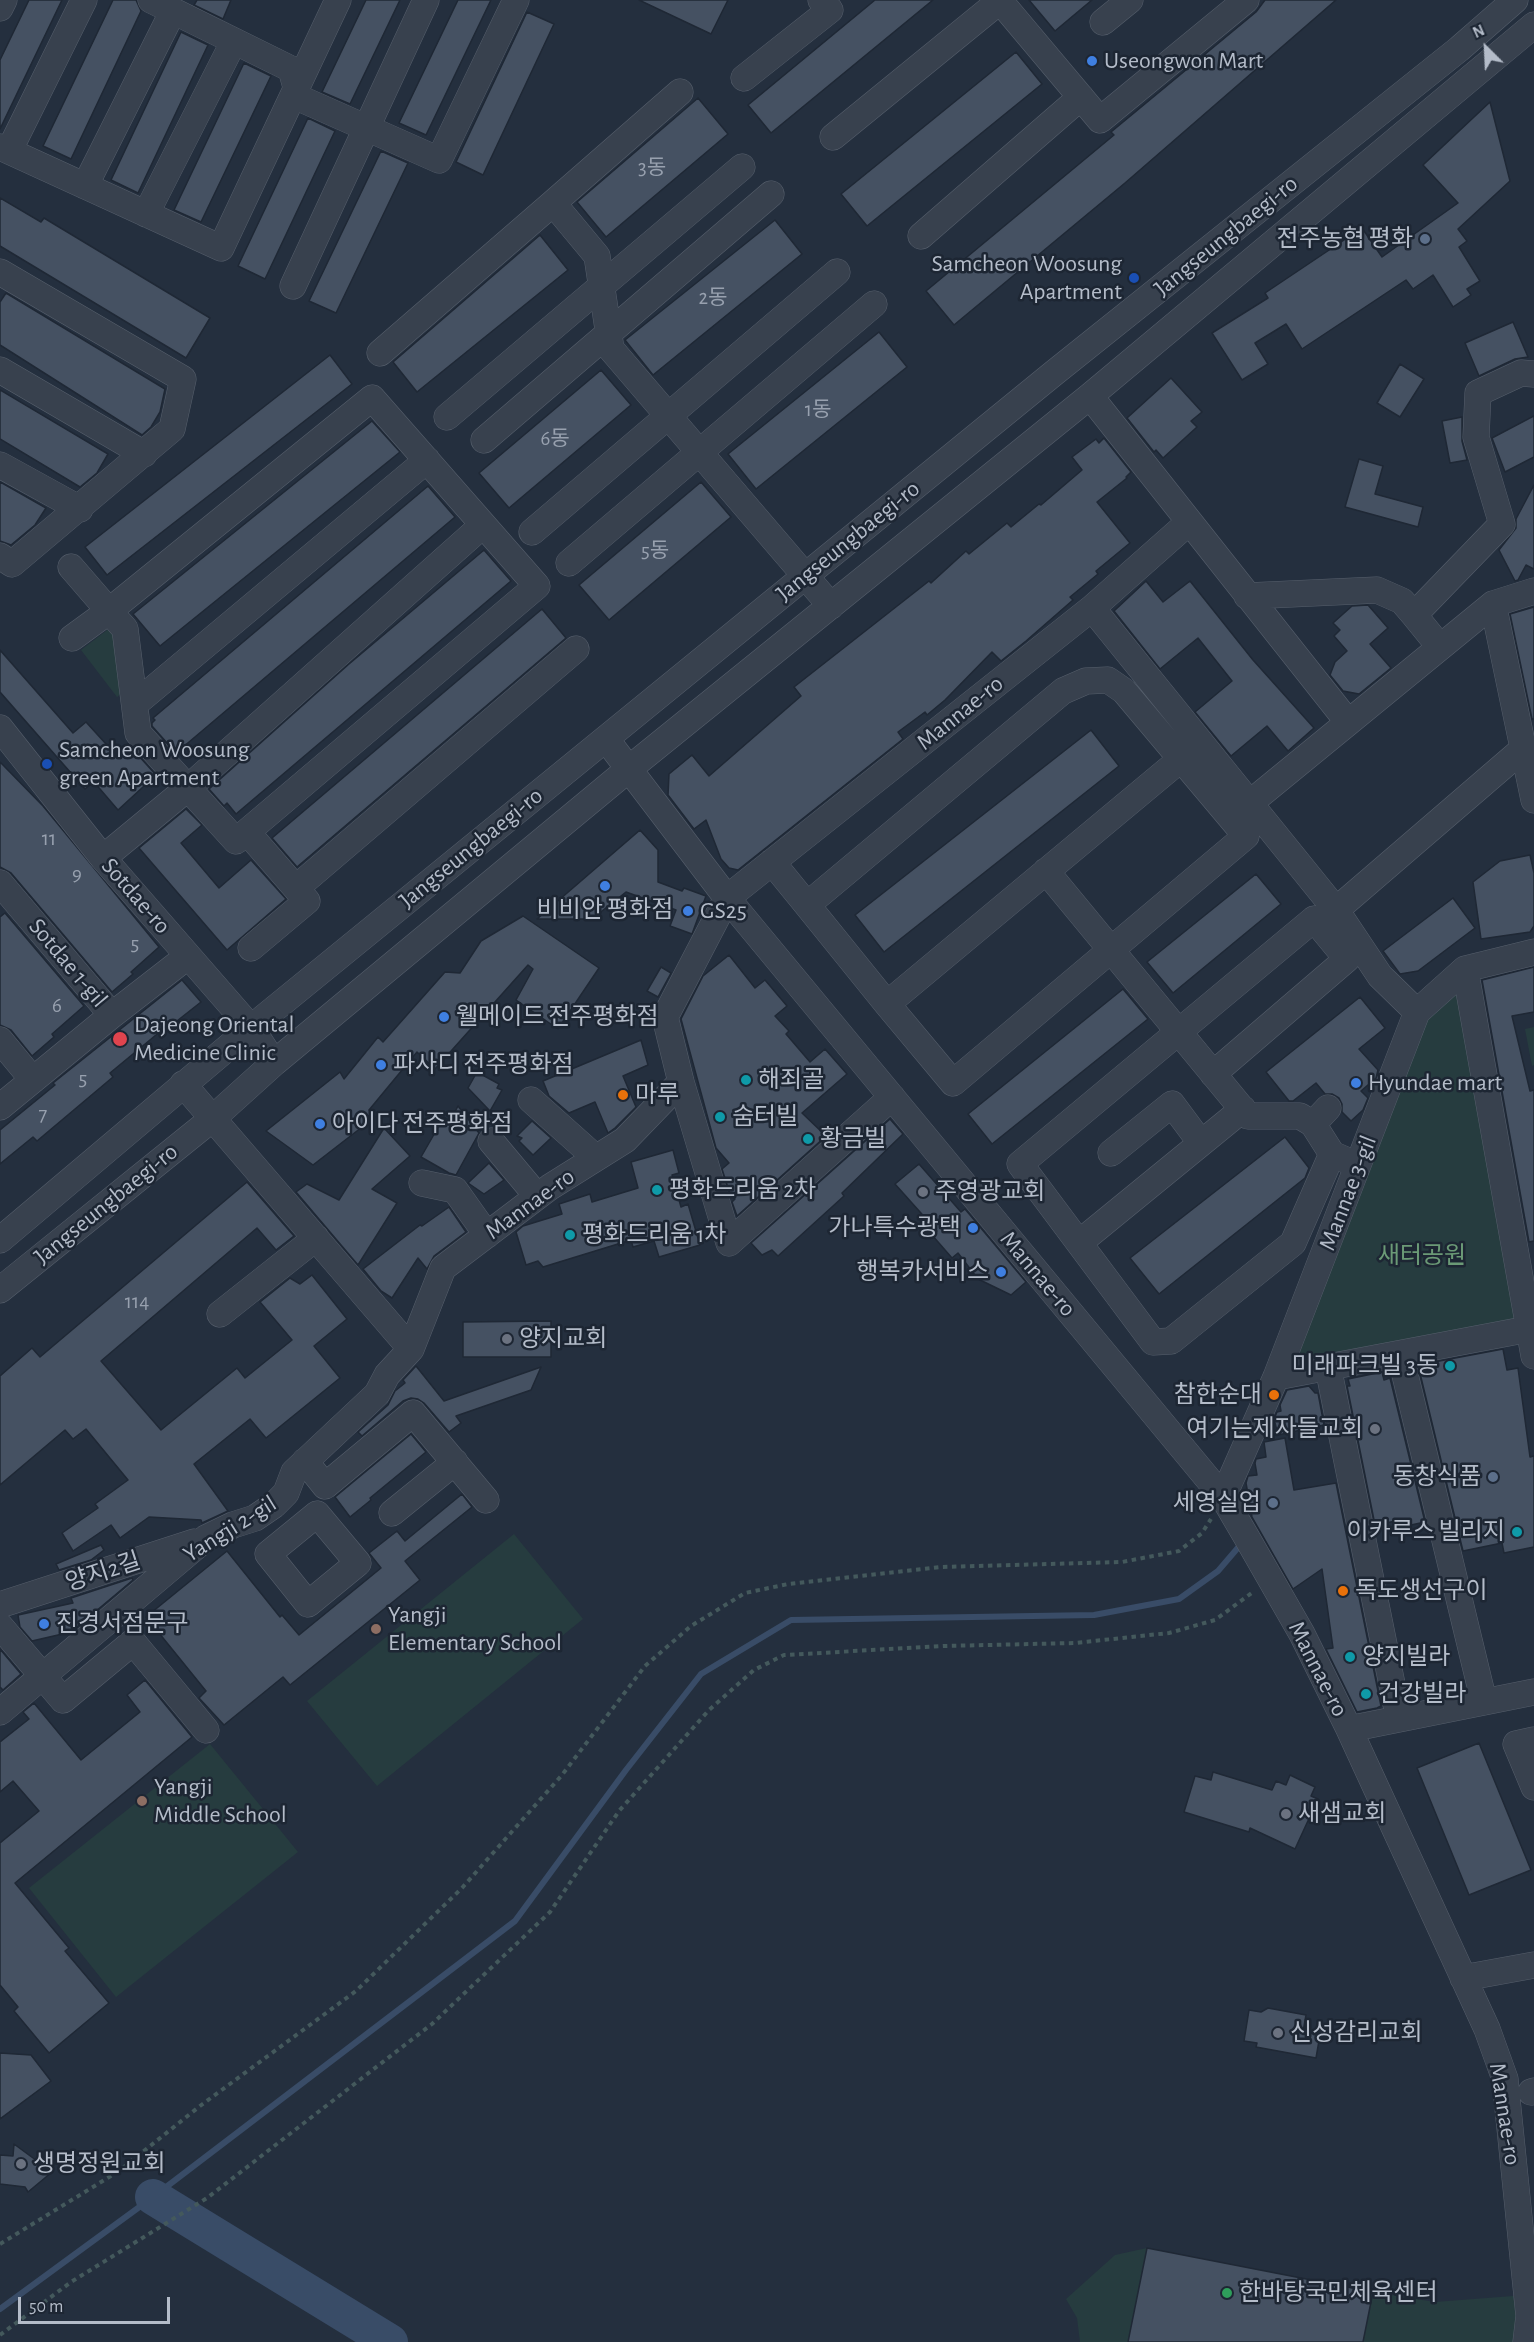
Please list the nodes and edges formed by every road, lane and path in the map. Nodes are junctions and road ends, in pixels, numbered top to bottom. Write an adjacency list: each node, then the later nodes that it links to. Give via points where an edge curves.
1 (4, 0): 12 (street)
2 (84, 0): 23 (street)
3 (338, 0): 18 (street)
4 (426, 0): 21 (street)
5 (516, 0): 21 (street, via 439,160)
6 (822, 0): 17 (street, via 830,10)
7 (1130, 0): 14 (street)
8 (1246, 0): 20 (street, via 1100,120)
9 (1515, 0): 13 (street, Jangseungbaegi-ro)
10 (1000, 1): 20 (street); 22 (street)
11 (158, 3): 16 (street); 25 (street)
12 (0, 8)
13 (1489, 10): 54 (street, Jangseungbaegi-ro)
14 (1103, 22)
15 (1528, 35): 39 (street, Jangseungbaegi-ro)
16 (234, 41): 18 (street, via 291,69); 28 (street)
17 (744, 78)
18 (296, 88): 21 (street, via 299,98); 28 (street, via 220,248)
19 (680, 92): 27 (street)
20 (1081, 97): 29 (street)
21 (366, 128): 33 (street)
22 (833, 137)
23 (4, 149): 25 (street)
24 (742, 167): 32 (street)
25 (85, 186): 28 (street)
26 (771, 194): 35 (street)
27 (553, 203): 32 (street, via 597,256); 36 (street)
28 (146, 214)
29 (921, 236)
30 (0, 272): 44 (street, via 183,379 172,429)
31 (837, 272): 40 (street)
32 (602, 285): 35 (street); 41 (street)
33 (293, 286)
34 (874, 304): 43 (street)
35 (609, 334): 40 (street, via 611,349); 42 (street)
36 (380, 353)
37 (0, 370): 44 (street)
38 (1534, 374): 61 (street, via 1521,373 1478,393 1476,437 1502,524)
39 (1090, 396): 48 (street); 58 (street, Jangseungbaegi-ro)
40 (668, 416): 43 (street); 50 (street)
41 (447, 417)
42 (484, 440)
43 (699, 453): 52 (street); 54 (street)
44 (144, 454): 47 (street)
45 (426, 460): 49 (street); 60 (street, via 372,398); 65 (street)
46 (0, 465): 47 (street)
47 (80, 509): 51 (street, via 12,564)
48 (1188, 523): 56 (street); 59 (street, Mannae-ro)
49 (483, 525): 72 (street); 75 (street, via 537,586)
50 (532, 532)
51 (0, 556)
52 (569, 562)
53 (71, 567): 60 (street)
54 (805, 575): 58 (street); 68 (street, Jangseungbaegi-ro)
55 (1534, 591): 57 (street)
56 (1247, 596): 61 (street, via 1377,590 1402,601); 66 (street)
57 (1493, 604): 63 (street); 69 (street)
58 (831, 606): 71 (street, Jangseungbaegi-ro)
59 (1092, 608): 74 (street); 77 (street, Mannae-ro)
60 (109, 611): 62 (street); 65 (street, via 125,629)
61 (1414, 615): 63 (street)
62 (72, 639)
63 (1440, 647): 66 (street)
64 (576, 649): 80 (street)
65 (135, 704): 72 (street, via 138,733)
66 (1348, 722): 74 (street)
67 (0, 728): 76 (street, Sotdae-ro)
68 (606, 739): 71 (street, Mannae-ro); 92 (street, Jangseungbaegi-ro)
69 (1523, 749): 73 (street); 83 (street)
70 (1181, 759): 78 (street); 82 (street, via 1124,691 1108,680 1086,681 1063,691); 85 (street, via 1246,836)
71 (630, 768): 81 (street, Mannae-ro); 95 (street, Jangseungbaegi-ro)
72 (189, 787): 75 (street, via 236,841); 76 (street)
73 (1534, 800)
74 (1250, 803): 83 (street)
75 (247, 832): 80 (street)
76 (103, 858): 87 (street, Sotdae-ro)
77 (772, 862): 81 (street, Mannae-ro); 82 (street)
78 (1046, 871): 85 (street); 89 (street)
79 (0, 883): 91 (street, Sotdae 1-gil)
80 (296, 888): 84 (street, via 307,901)
81 (727, 898): 98 (street, Mannae-ro, via 665,1017); 100 (street, Mannae-ro)
82 (807, 905): 89 (street)
83 (1336, 910): 90 (street, via 1380,976)
84 (250, 948)
85 (1111, 950): 89 (street, via 953,1083); 93 (street)
86 (1534, 952): 88 (street, Mannae 3-gil)
87 (188, 957): 91 (street, Sotdae 1-gil); 92 (street, Sotdae-ro)
88 (1465, 969): 90 (street, Mannae 3-gil); 119 (street)
89 (887, 1004)
90 (1418, 1012): 110 (street, Mannae 3-gil)
91 (112, 1015): 97 (street, Sotdae 1-gil)
92 (251, 1028): 95 (street, Sotdae-ro); 99 (street, Jangseungbaegi-ro)
93 (1178, 1031): 96 (street); 96 (street, via 1314,919 1347,959); 116 (street, via 1020,1164)
94 (0, 1040): 97 (street)
95 (274, 1063): 104 (street, Jangseungbaegi-ro)
96 (1213, 1074): 103 (street)
97 (33, 1080): 102 (street, Sotdae 1-gil)
98 (681, 1082): 100 (street, Mannae-ro, via 729,1243); 109 (street, Mannae-ro, via 626,1140)
99 (183, 1084): 104 (street); 115 (street, Jangseungbaegi-ro)
100 (892, 1097): 127 (street, Mannae-ro)
101 (531, 1100): 109 (street)
102 (0, 1107)
103 (1243, 1109): 106 (street); 108 (street, via 1248,1116 1321,1116)
104 (212, 1119): 114 (street); 117 (street, Jangseungbaegi-ro)
105 (491, 1141): 112 (street)
106 (1202, 1143): 107 (street, via 1172,1104); 116 (street)
107 (1111, 1153)
108 (1332, 1154): 110 (street); 116 (street, via 1293,1244 1170,1341 1153,1342)
109 (596, 1158): 112 (street, Mannae-ro)
110 (1358, 1165): 124 (street, Mannae 3-gil)
111 (422, 1182): 113 (street, via 455,1190)
112 (537, 1197): 113 (street, Mannae-ro)
113 (487, 1234): 120 (street, Mannae-ro, via 442,1269)
114 (316, 1238): 118 (street); 120 (street)
115 (0, 1240)
116 (1079, 1243)
117 (0, 1290)
118 (220, 1314)
119 (1532, 1329): 121 (street); 122 (street)
120 (411, 1349): 125 (street, Yangji 2-gil, via 376,1394)
121 (1400, 1354): 123 (street); 138 (street)
122 (1534, 1356)
123 (1328, 1367): 124 (street); 140 (street)
124 (1276, 1377): 127 (street, Mannae 3-gil)
125 (305, 1461): 126 (street, via 325,1486 413,1413); 129 (street, Yangji 2-gil)
126 (454, 1462): 128 (street); 130 (street)
127 (1223, 1497): 133 (street, Mannae-ro); 147 (path, via 1203,1533 1179,1551 1122,1562 940,1567 788,1584 745,1593 691,1626 645,1666 562,1775 462,1888 356,1991 119,2171)
128 (486, 1500)
129 (274, 1505): 131 (street); 132 (street, Yangji 2-gil, via 255,1518)
130 (392, 1513)
131 (296, 1531)
132 (206, 1538): 134 (street, 양지2길); 136 (street, Yangji 2-gil)
133 (1270, 1580): 141 (street, Mannae-ro, via 1302,1634); 149 (path, via 1215,1620 1168,1633 1075,1642 784,1655 754,1670 709,1710 619,1811 550,1912 432,2024 207,2198 71,2282)
134 (0, 1605)
135 (0, 1626): 136 (street)
136 (43, 1676): 139 (street, Yangji 2-gil); 142 (street, via 63,1700 133,1642)
137 (1534, 1692): 138 (street)
138 (1484, 1702): 140 (street)
139 (0, 1712)
140 (1399, 1719): 141 (street)
141 (1348, 1729): 146 (street, Mannae-ro)
142 (206, 1730)
143 (1534, 1740): 144 (street, via 1516,1744)
144 (1534, 1787)
145 (1534, 1965): 146 (street)
146 (1463, 1978): 148 (street, Mannae-ro, via 1505,2079)
147 (0, 2244)
148 (1531, 2316): 150 (street, Mannae-ro)
149 (0, 2335)
150 (1526, 2342)

